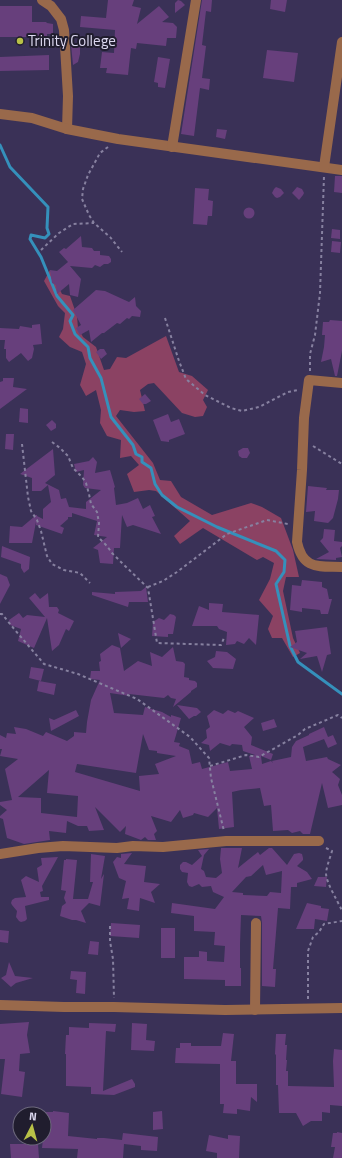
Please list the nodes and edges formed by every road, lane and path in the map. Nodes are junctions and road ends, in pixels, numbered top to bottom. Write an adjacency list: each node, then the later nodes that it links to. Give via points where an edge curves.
1 (42, 0): 5 (street, via 51,6 61,19 64,30)
2 (195, 0): 7 (street)
3 (342, 42): 8 (street)
4 (0, 114): 5 (street, via 32,118)
5 (67, 129): 6 (street)
6 (118, 139): 7 (street); 10 (path, via 100,153 88,175 82,199)
7 (172, 147): 8 (street)
8 (324, 167): 9 (street); 15 (path, via 320,292)
9 (342, 170)
10 (94, 223): 11 (path, via 73,224); 12 (path)
11 (41, 250)
12 (122, 252)
13 (165, 318): 15 (path, via 186,379 205,395 231,408 242,411 259,407)
14 (342, 383): 15 (street)
15 (308, 384): 16 (street)
16 (303, 440): 19 (path); 20 (street)
17 (52, 442): 23 (path, via 68,456 73,468 86,483 91,504 97,512 98,537)
18 (22, 444): 22 (path, via 31,511 41,531 46,556 52,564 80,574)
19 (342, 464)
20 (297, 526): 21 (street, via 297,542 304,560 318,566); 23 (path, via 267,520 228,534 177,572)
21 (342, 567)
22 (90, 583)
23 (148, 588): 25 (path, via 157,642 221,645)
24 (0, 614): 27 (path, via 44,664 78,674 137,699 190,737 209,758)
25 (224, 638)
26 (342, 718): 27 (path, via 338,715 305,730 259,756 246,755)
27 (210, 766): 28 (path)
28 (226, 841): 29 (street); 30 (street, via 163,847 63,846)
29 (322, 844): 31 (path, via 332,851 326,874)
30 (0, 854)
31 (342, 912)
32 (342, 920): 38 (path, via 324,924 313,937 308,951)
33 (256, 923): 39 (street)
34 (110, 926): 36 (path)
35 (0, 1005): 36 (street)
36 (114, 1007): 39 (street)
37 (342, 1008): 38 (street)
38 (308, 1009): 39 (street)
39 (255, 1010)

